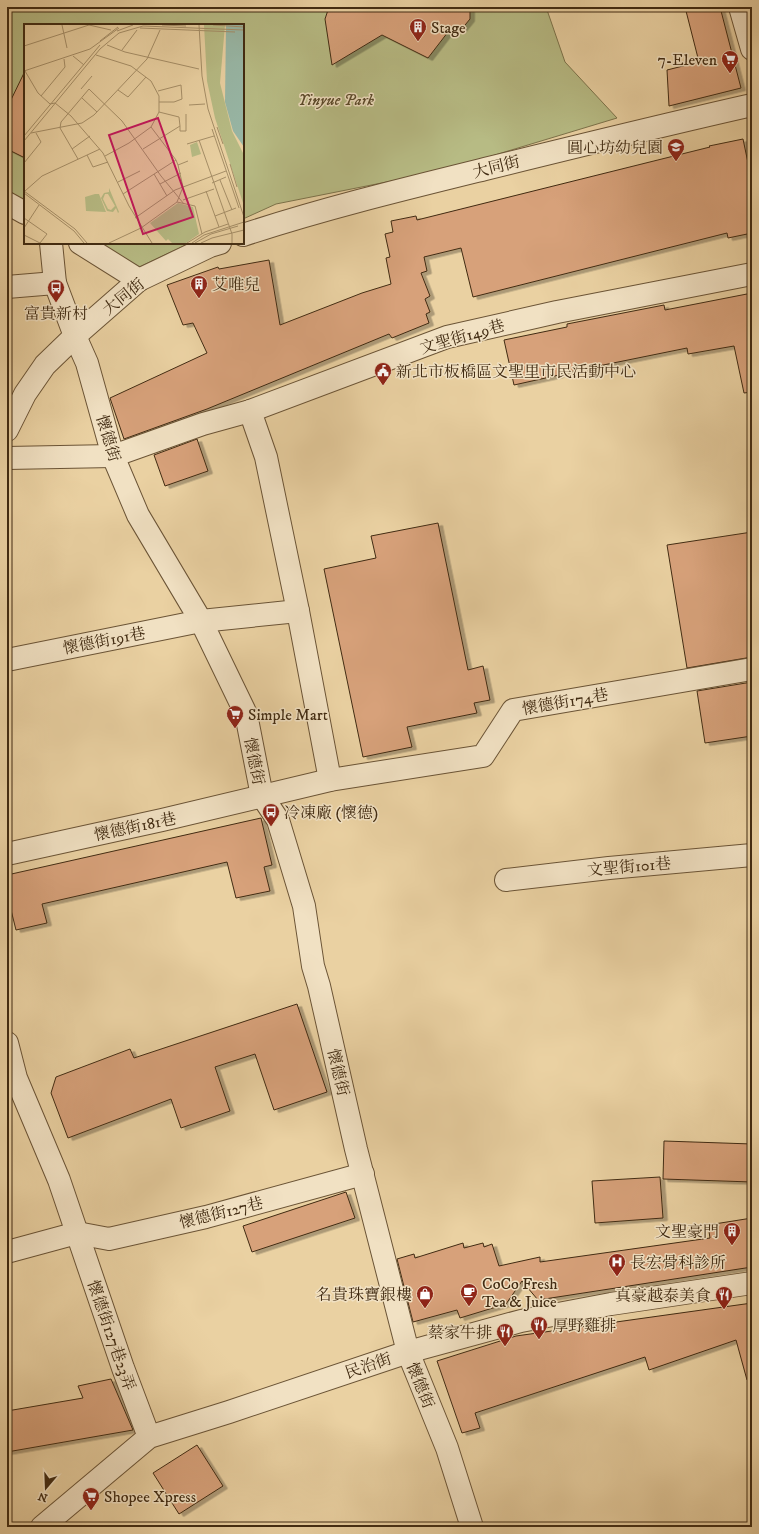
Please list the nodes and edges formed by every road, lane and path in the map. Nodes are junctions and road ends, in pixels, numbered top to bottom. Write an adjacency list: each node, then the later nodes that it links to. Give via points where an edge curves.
1 (740, 7): 2 (street)
2 (752, 49)
3 (752, 105): 6 (street, 大同街, via 418,185)
4 (7, 203): 5 (street)
5 (24, 212)
6 (244, 235)
7 (51, 244): 12 (street, 懷德街)
8 (82, 244): 11 (street)
9 (217, 244): 11 (street, 大同街)
10 (752, 274): 15 (street, 文聖街149巷, via 557,312 447,337)
11 (139, 280): 14 (street, 大同街)
12 (55, 283): 13 (street); 14 (street, 懷德街)
13 (7, 287)
14 (75, 336): 16 (street, 大同街, via 45,365 25,394); 17 (street, 懷德街, via 87,363)
15 (250, 411): 17 (street, 文聖街149巷, via 203,424); 19 (street, via 266,457)
16 (7, 430)
17 (114, 456): 18 (street, 文聖街149巷); 20 (street, 懷德街, via 138,515)
18 (7, 458)
19 (298, 611): 20 (street); 23 (street)
20 (201, 621): 21 (street, 懷德街191巷); 24 (street, 懷德街, via 246,714)
21 (7, 660)
22 (752, 669): 23 (street, 懷德街174巷, via 513,710 483,756)
23 (330, 780): 24 (street, 懷德街174巷)
24 (262, 796): 25 (street, 懷德街181巷); 29 (street, 懷德街, via 278,820 304,906 313,966)
25 (7, 854)
26 (752, 855): 27 (street, 文聖街101巷)
27 (506, 880)
28 (7, 1043): 30 (street, via 16,1078 59,1180)
29 (363, 1174): 30 (street, 懷德街127巷, via 206,1217 110,1239); 33 (street, 懷德街)
30 (77, 1233): 31 (street, 懷德街127巷); 34 (street, 懷德街127巷23弄)
31 (7, 1252)
32 (752, 1283): 33 (street, 民治街, via 611,1304 521,1321)
33 (408, 1352): 34 (street, 民治街); 36 (street, 懷德街, via 447,1448)
34 (149, 1437): 35 (street, 民治街)
35 (42, 1527)
36 (472, 1527)

